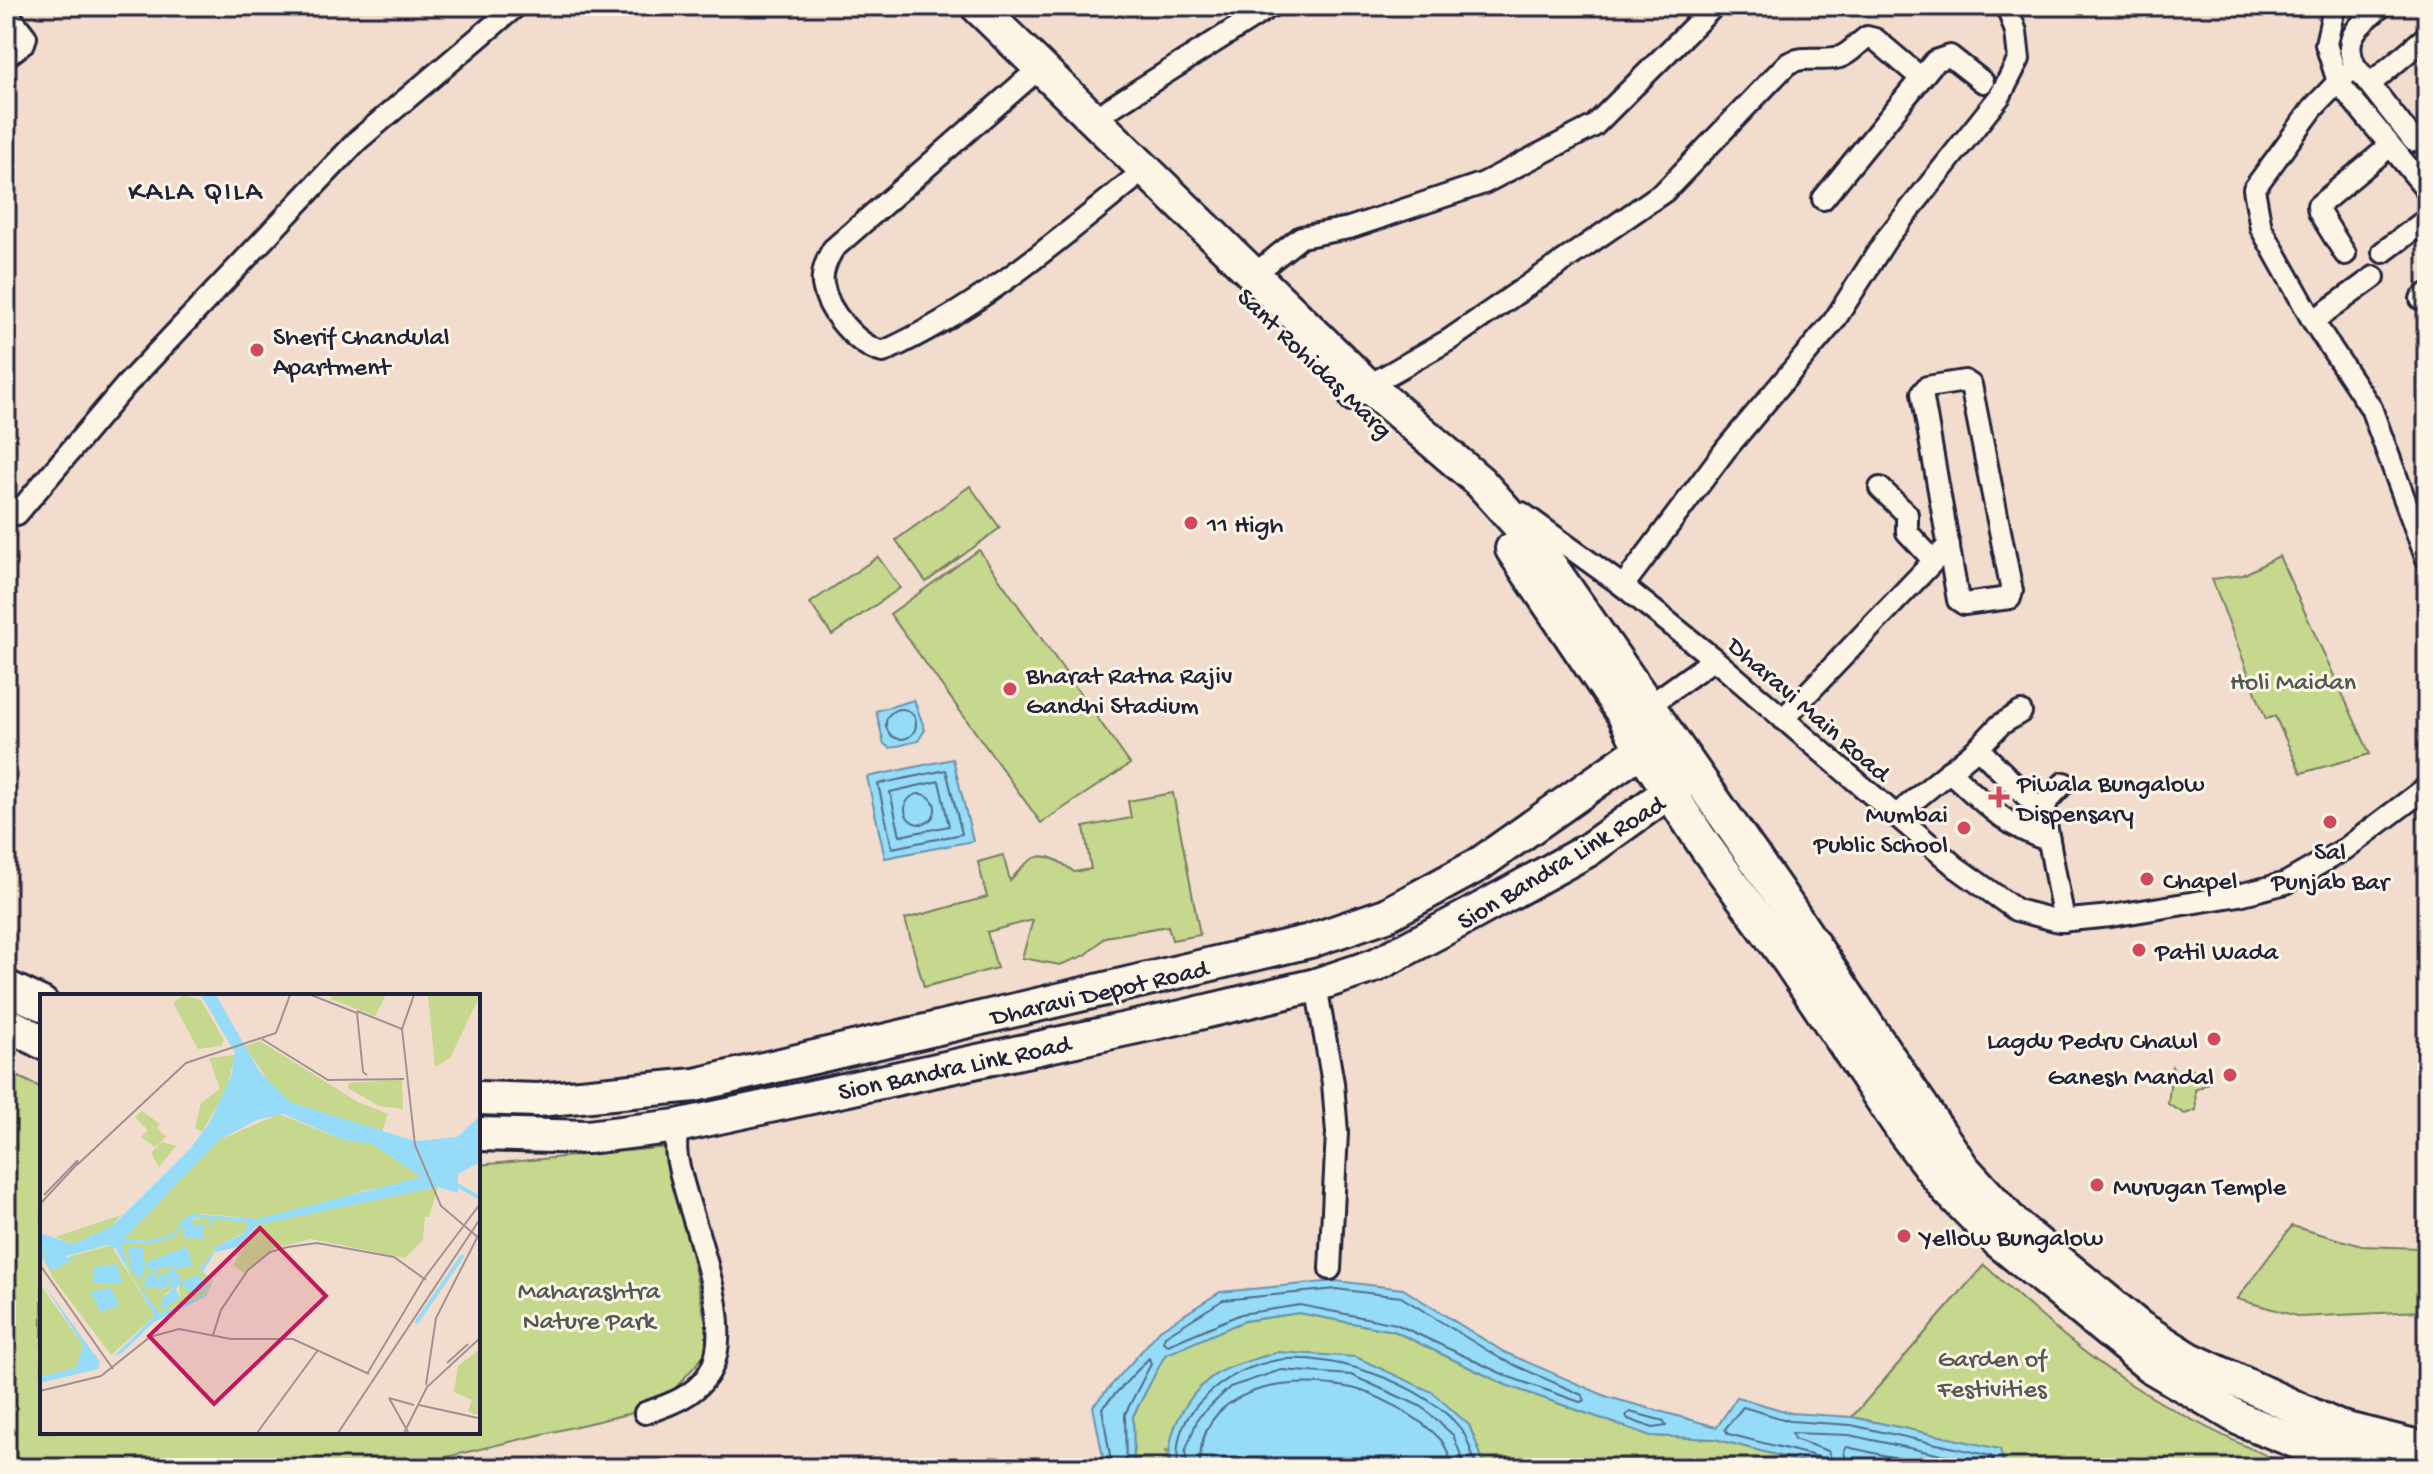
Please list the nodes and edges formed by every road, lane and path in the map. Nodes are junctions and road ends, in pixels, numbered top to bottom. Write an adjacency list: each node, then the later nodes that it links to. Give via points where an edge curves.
1 (516, 6): 34 (street, via 358,140 127,384)
2 (1271, 6): 19 (street)
3 (1714, 6): 29 (street, via 1594,126 1484,183 1349,228 1301,237)
4 (2007, 6): 38 (street, via 2019,59 2000,96 1887,238 1834,321 1726,449)
5 (2382, 6): 11 (street, via 2353,31)
6 (2335, 8): 10 (street)
7 (967, 9): 15 (main road, Sant Rohidas Marg); 19 (main road, Sant Rohidas Marg)
8 (6, 11): 12 (street, via 26,37)
9 (2427, 36): 18 (street)
10 (2326, 44): 11 (street); 17 (street)
11 (2348, 44): 13 (street)
12 (6, 57)
13 (2355, 66): 17 (street); 18 (street)
14 (1921, 78): 16 (street, via 1935,61 1950,56); 24 (street); 31 (street, via 1867,37 1844,56 1798,57 1665,191 1449,340)
15 (1027, 79): 22 (main road, Sant Rohidas Marg); 22 (street, via 833,249 823,283 831,307 862,343 883,352 912,339 1011,279)
16 (1983, 82)
17 (2338, 82): 21 (street); 30 (street, via 2254,189 2261,228)
18 (2370, 84): 20 (street)
19 (1093, 119): 29 (main road, Sant Rohidas Marg)
20 (2414, 141)
21 (2390, 146): 23 (street); 27 (street, via 2318,206)
22 (1131, 181): 29 (main road, Sant Rohidas Marg)
23 (2427, 190)
24 (1823, 199)
25 (2427, 219): 26 (street)
26 (2383, 252)
27 (2345, 254)
28 (2374, 277): 30 (street)
29 (1259, 291): 31 (main road, Sant Rohidas Marg)
30 (2313, 321): 36 (street, via 2371,408)
31 (1360, 393): 32 (main road, Sant Rohidas Marg); 42 (main road, Sant Rohidas Marg, via 1520,557 1624,715)
32 (1480, 482): 38 (street, Dharavi Main Road); 42 (main road, Sant Rohidas Marg, via 1533,541)
33 (1880, 488): 37 (street, via 1907,514 1907,532)
34 (17, 514)
35 (1949, 545): 35 (street, via 1922,393 1927,387 1967,381 2012,596 1961,604); 37 (street)
36 (2427, 560)
37 (1934, 561): 41 (street)
38 (1623, 586): 39 (street, Dharavi Main Road)
39 (1714, 659): 41 (street, Dharavi Main Road); 42 (street)
40 (2021, 712): 43 (street)
41 (1783, 719): 49 (street, Dharavi Main Road)
42 (1653, 728): 45 (main road); 53 (main road, Dharavi Depot Road, via 1478,865 1386,915 1310,941)
43 (1978, 748): 44 (street); 48 (street)
44 (1949, 771): 49 (street); 50 (street, via 2008,823)
45 (1682, 783): 52 (main road, Sion Bandra Link Road, via 1588,850 1376,965); 66 (main road, via 1776,889 1963,1168 2015,1225 2139,1327)
46 (2064, 783): 48 (street, via 2047,801)
47 (2427, 787): 51 (street, Dharavi Main Road, via 2345,849 2286,883)
48 (2044, 814): 50 (street)
49 (1895, 816): 51 (street, Dharavi Main Road, via 2016,910)
50 (2049, 840): 51 (street)
51 (2064, 921)
52 (1316, 985): 58 (main road, Sion Bandra Link Road); 64 (street, via 1337,1133)
53 (1121, 986): 56 (main road, Dharavi Depot Road); 58 (main road)
54 (6, 987): 55 (main road)
55 (40, 1003)
56 (1023, 1008): 60 (main road); 61 (main road, Dharavi Depot Road, via 695,1085 538,1100)
57 (6, 1023): 59 (main road)
58 (1132, 1028): 60 (main road, Sion Bandra Link Road)
59 (40, 1041)
60 (1031, 1049): 62 (main road, Sion Bandra Link Road)
61 (480, 1098)
62 (677, 1126): 63 (main road, Sion Bandra Link Road, via 588,1137); 65 (street, via 676,1155 718,1318 718,1351 709,1375 695,1390)
63 (480, 1134)
64 (1330, 1269)
65 (645, 1413)
66 (2334, 1441): 67 (main road); 68 (main road)
67 (2427, 1449)
68 (2376, 1468)

